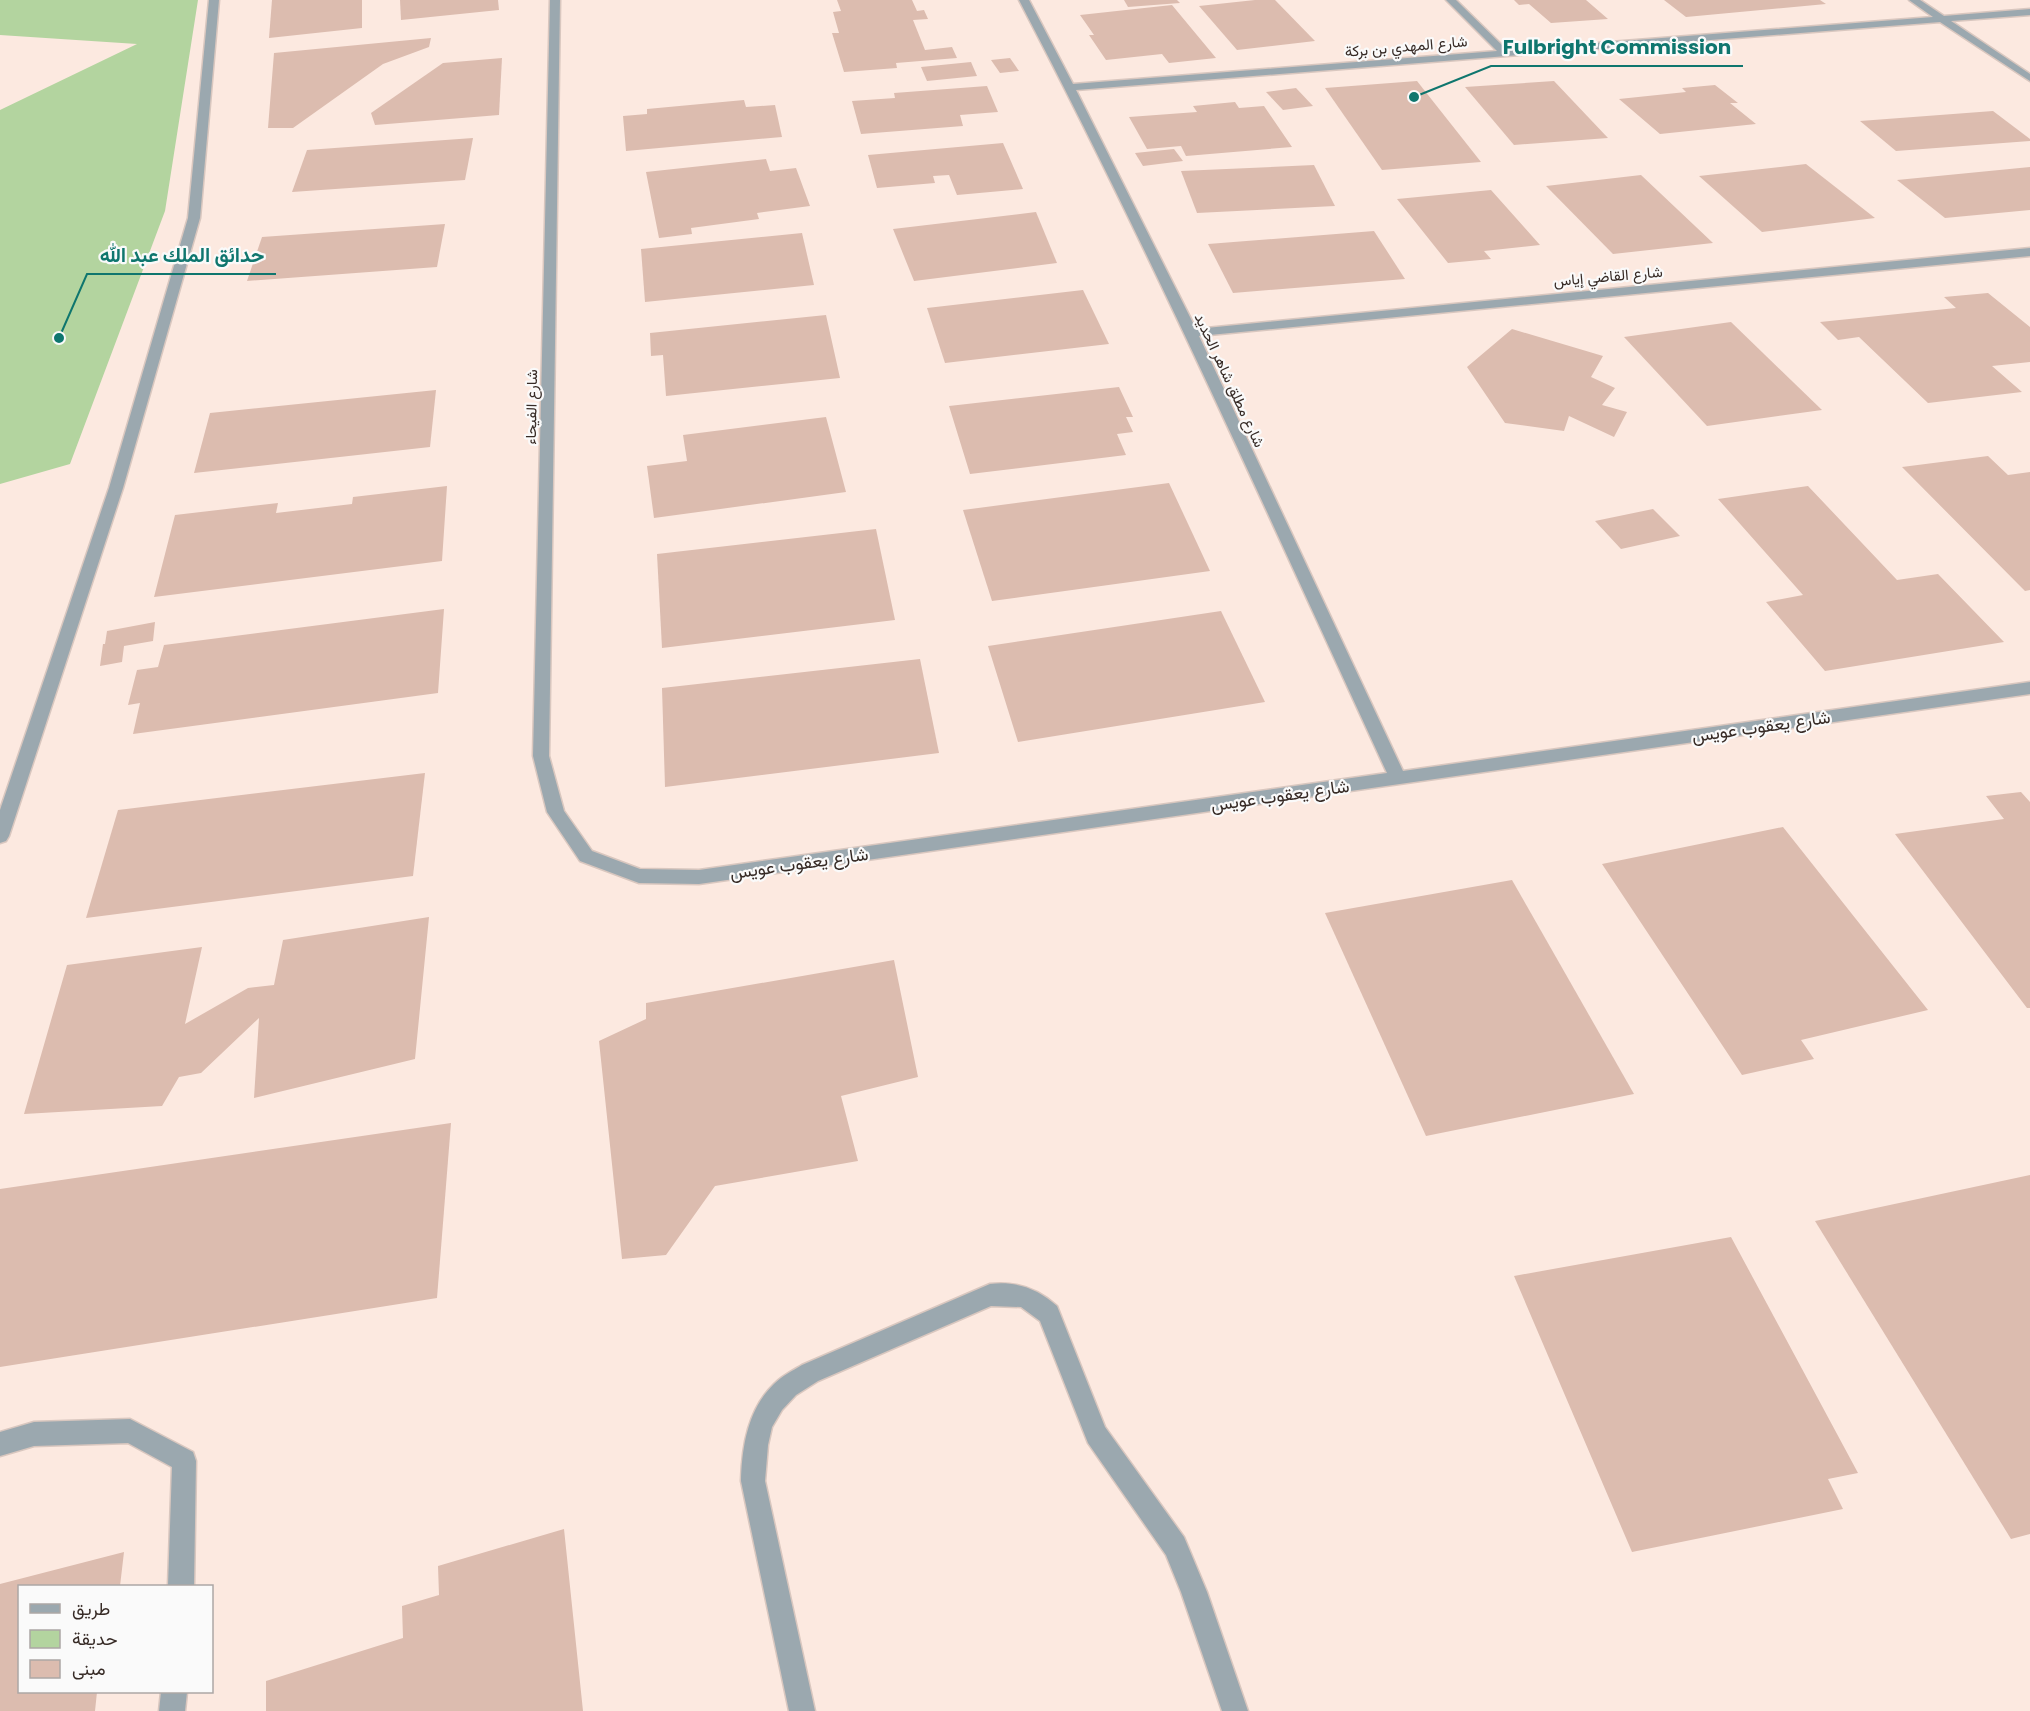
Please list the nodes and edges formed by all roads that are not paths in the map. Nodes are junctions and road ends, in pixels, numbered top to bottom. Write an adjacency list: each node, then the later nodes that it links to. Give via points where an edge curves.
1 (214, 0): 16 (street, via 194,218 116,488)
2 (555, 0): 15 (street, شارع الفيحاء, via 541,756)
3 (1024, 0): 10 (street, شارع مطلق شاهر الحديد)
4 (1451, 0): 8 (street)
5 (1914, 0): 7 (street)
6 (2030, 12): 7 (street, شارع المهدي بن بركة)
7 (1942, 19): 8 (street, شارع المهدي بن بركة); 9 (street)
8 (1504, 53): 10 (street, شارع المهدي بن بركة)
9 (2030, 78)
10 (1071, 87): 12 (street, شارع مطلق شاهر الحديد)
11 (2030, 252): 12 (street, شارع القاضي إياس)
12 (1190, 333): 14 (street, شارع مطلق شاهر الحديد)
13 (2030, 688): 14 (street, شارع يعقوب عويس)
14 (1398, 778): 15 (street, شارع يعقوب عويس, via 699,877 639,876 586,856)
15 (556, 812)
16 (0, 836)
17 (0, 1444): 18 (street, via 34,1434 130,1431 184,1461)
18 (181, 1585)
19 (174, 1693): 20 (street)
20 (172, 1711)
21 (802, 1711): 22 (street, via 753,1481 753,1449 764,1418 783,1391 810,1373 990,1295 1007,1293 1023,1294 1049,1314 1096,1435 1175,1546)
22 (1235, 1711)

